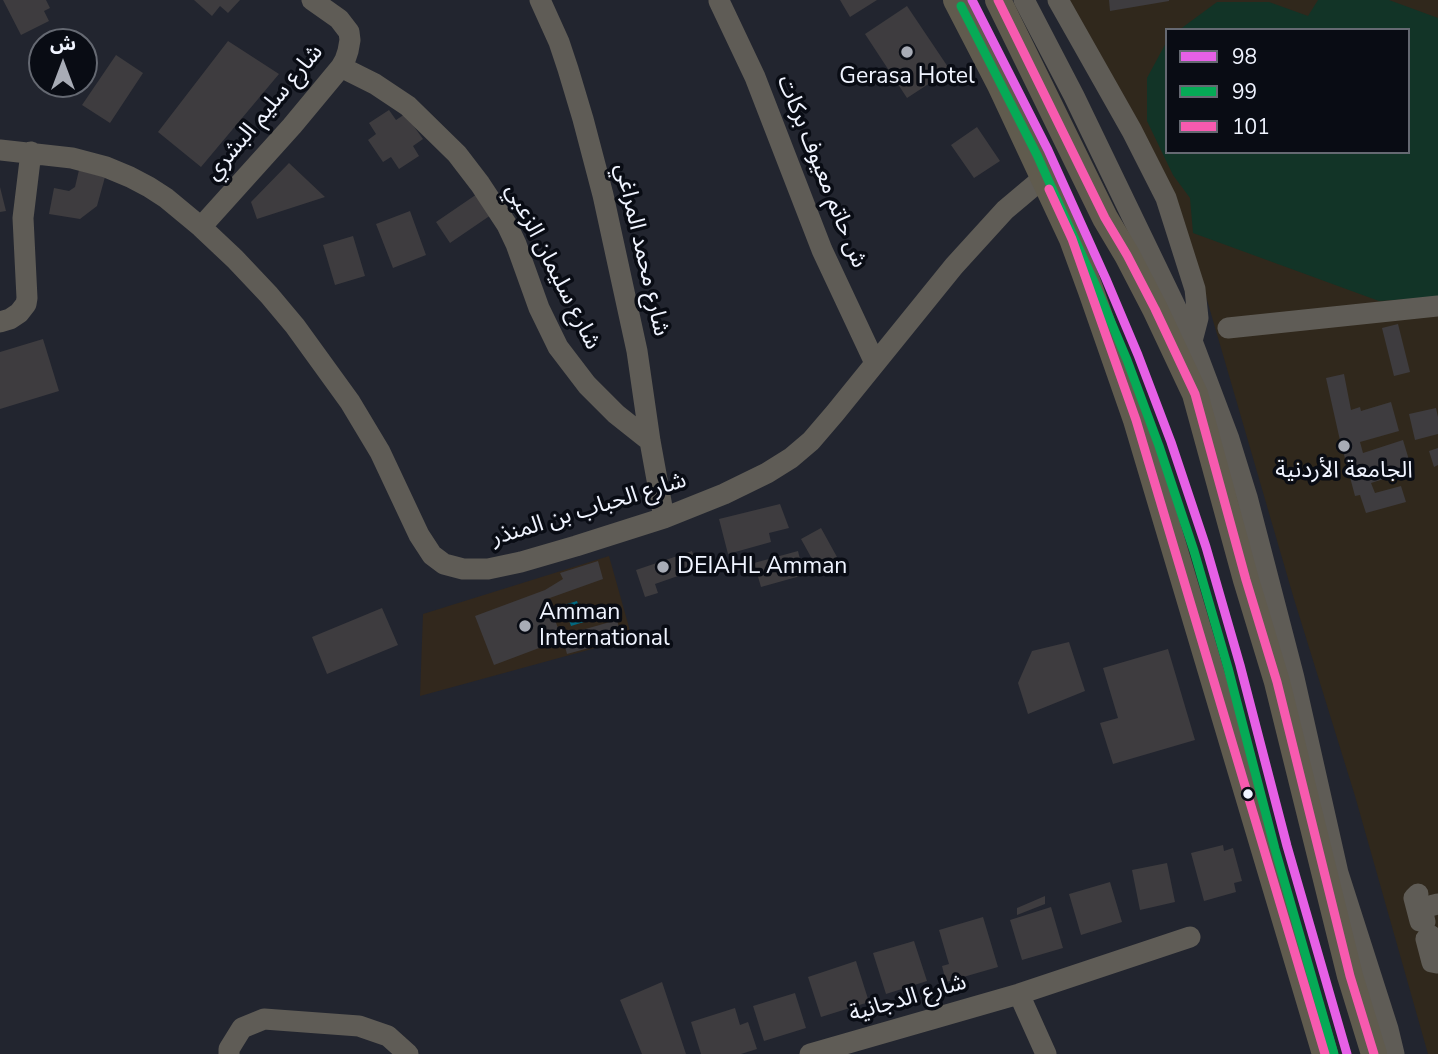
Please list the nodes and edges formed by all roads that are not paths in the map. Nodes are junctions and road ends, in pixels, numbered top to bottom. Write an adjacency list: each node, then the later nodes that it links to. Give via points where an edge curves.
1 (312, 0): 8 (street, شارع سليم البشري, via 349,32)
2 (540, 0): 18 (street, شارع محمد المراغي, via 568,69 603,195 637,351)
3 (956, 0): 11 (main road)
4 (998, 0): 27 (main road, via 1195,394 1277,682 1350,976)
5 (1024, 0): 16 (street)
6 (1059, 0): 16 (street, via 1166,198 1195,289 1198,318)
7 (719, 1): 17 (street, ش حاتم معيوف بركات, via 755,77 822,250)
8 (341, 68): 12 (street, شارع سليم البشري); 18 (street, شارع سليمان الزعبي, via 408,106 457,154 507,225 558,347 587,385)
9 (0, 150): 10 (street, شارع الحباب بن المنذر)
10 (31, 152): 12 (street, شارع الحباب بن المنذر, via 72,158 130,177 166,198); 14 (street, via 23,218 26,304)
11 (1043, 178): 17 (street, شارع الحباب بن المنذر, via 1005,210 954,266); 26 (main road, via 1072,239 1136,420)
12 (201, 227): 19 (street, شارع الحباب بن المنذر, via 269,295 315,353 380,452 419,535 444,564 488,569 522,562)
13 (1438, 306): 15 (street)
14 (0, 322)
15 (1227, 328)
16 (1192, 341): 28 (street, via 1247,496 1338,873)
17 (875, 363): 19 (street, شارع الحباب بن المنذر, via 811,441 791,458 724,494)
18 (650, 441): 19 (street, شارع محمد المراغي)
19 (664, 518)
20 (1190, 937): 21 (street, شارع الدجانية)
21 (1020, 994): 24 (street, شارع الدجانية); 25 (street)
22 (229, 1054): 23 (street, via 242,1028 264,1019 359,1026 388,1036)
23 (408, 1054)
24 (810, 1054)
25 (1046, 1054)
26 (1325, 1054)
27 (1374, 1054)
28 (1394, 1054)

